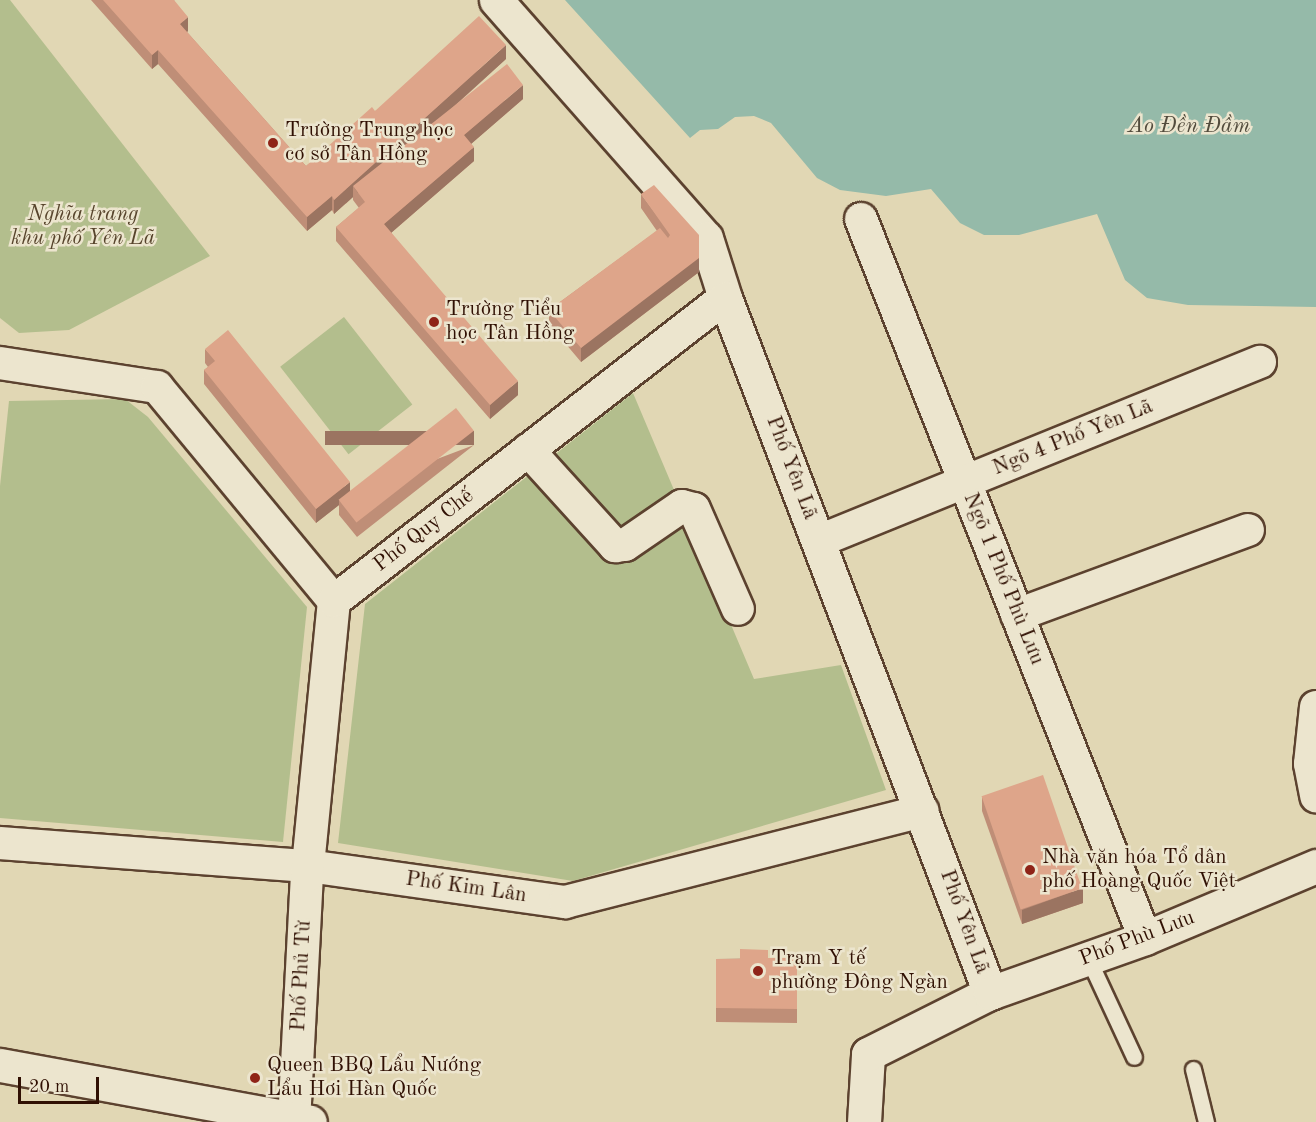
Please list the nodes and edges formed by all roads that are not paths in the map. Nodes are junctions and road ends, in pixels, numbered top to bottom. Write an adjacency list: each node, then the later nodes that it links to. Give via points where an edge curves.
1 (496, 0): 3 (street, Phố Yên Lã, via 706,238)
2 (861, 219): 7 (street, Ngõ 1 Phố Phù Lưu)
3 (725, 298): 6 (street, Phố Quy Chế); 9 (street, Phố Yên Lã)
4 (1260, 362): 7 (street, Ngõ 4 Phố Yên Lã)
5 (0, 363): 10 (street, via 157,387)
6 (528, 450): 10 (street, Phố Quy Chế); 11 (street, via 615,546 625,545 682,506 694,509)
7 (965, 482): 9 (street, Ngõ 4 Phố Yên Lã); 12 (street, Ngõ 1 Phố Phù Lưu)
8 (1248, 530): 12 (street)
9 (819, 542): 15 (street, Phố Yên Lã)
10 (334, 601): 17 (street)
11 (738, 609)
12 (1017, 615): 19 (street, Ngõ 1 Phố Phù Lưu)
13 (1316, 707): 14 (street, via 1310,764)
14 (1316, 796)
15 (923, 811): 17 (street, Phố Kim Lân, via 565,902); 21 (street, Phố Yên Lã)
16 (0, 843): 17 (street, Phố Kim Lân)
17 (308, 866): 25 (street, Phố Phủ Từ)
18 (1316, 866): 19 (street, Phố Phù Lưu)
19 (1145, 938): 20 (street, Phố Phù Lưu)
20 (1088, 958): 21 (street, Phố Phù Lưu); 22 (lane)
21 (990, 993): 26 (street, Phố Phù Lưu, via 868,1054)
22 (1134, 1057)
23 (0, 1065): 25 (street)
24 (1193, 1069): 27 (lane)
25 (299, 1121)
26 (864, 1122)
27 (1206, 1122)

